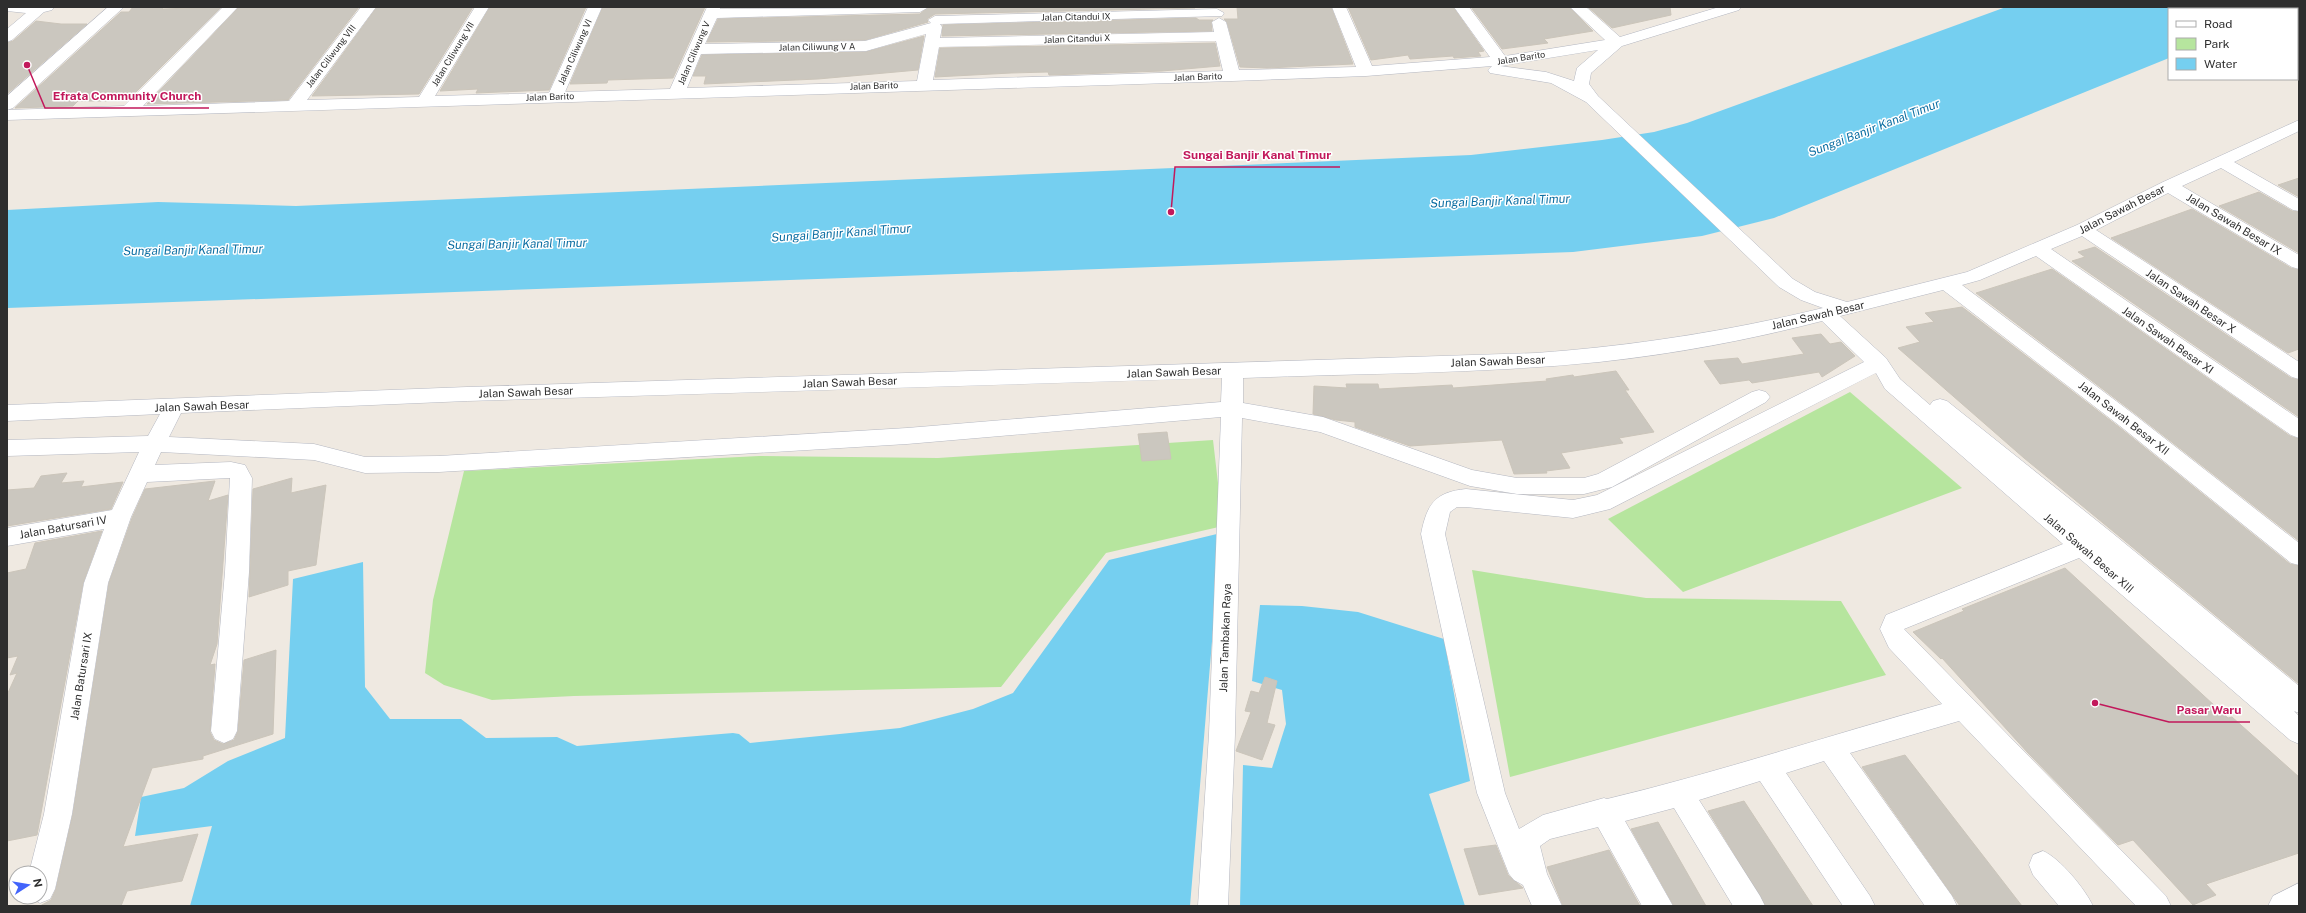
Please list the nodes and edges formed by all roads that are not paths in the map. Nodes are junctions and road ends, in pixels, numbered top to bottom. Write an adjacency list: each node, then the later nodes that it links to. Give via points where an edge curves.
1 (8, 7): 12 (street)
2 (117, 7): 33 (street)
3 (231, 7): 35 (street)
4 (369, 7): 34 (street, Jalan Ciliwung VIII)
5 (482, 7): 32 (street, Jalan Ciliwung VII)
6 (595, 7): 30 (street, Jalan Ciliwung VI)
7 (919, 7): 13 (street, via 860,11); 18 (street)
8 (1339, 7): 26 (street)
9 (1461, 7): 24 (street)
10 (1577, 7): 22 (street)
11 (1734, 7): 15 (street, Jalan Barito)
12 (42, 8): 20 (street)
13 (712, 10): 23 (street, Jalan Ciliwung V)
14 (1217, 10): 17 (street, Jalan Citandui IX); 19 (street)
15 (1713, 10): 22 (street, Jalan Barito)
16 (1042, 12): 17 (street, Jalan Citandui IX); 18 (street, Jalan Citandui IX)
17 (1094, 12)
18 (935, 23): 21 (street); 23 (street, Jalan Ciliwung V A, via 866,46)
19 (1222, 36): 21 (street, Jalan Citandui X); 27 (street)
20 (7, 37)
21 (932, 43): 28 (street)
22 (1617, 43): 24 (street, Jalan Barito); 31 (street, via 1582,71 1581,84)
23 (697, 49): 29 (street, Jalan Ciliwung V)
24 (1501, 62): 25 (street, Jalan Barito)
25 (1466, 65): 26 (street, Jalan Barito); 31 (street, via 1546,76 1576,87)
26 (1366, 71): 27 (street, Jalan Barito)
27 (1232, 76): 28 (street, Jalan Barito)
28 (924, 85): 29 (street, Jalan Barito)
29 (677, 92): 30 (street, Jalan Barito)
30 (555, 97): 32 (street, Jalan Barito)
31 (1592, 99): 44 (street)
32 (424, 101): 34 (street, Jalan Barito)
33 (7, 105)
34 (294, 106): 35 (street, Jalan Barito)
35 (129, 111): 36 (street, Jalan Barito)
36 (7, 115)
37 (2296, 130): 38 (street, Jalan Sawah Besar)
38 (2222, 162): 39 (street, Jalan Sawah Besar); 40 (street)
39 (2169, 186): 41 (street, Jalan Sawah Besar); 43 (street, Jalan Sawah Besar IX)
40 (2299, 206)
41 (2083, 229): 42 (street, Jalan Sawah Besar); 51 (street, Jalan Sawah Besar X)
42 (2038, 249): 45 (street, Jalan Sawah Besar, via 1973,276); 56 (street, Jalan Sawah Besar XI)
43 (2299, 263)
44 (1780, 276): 46 (street, via 1808,296); 48 (street, via 1794,299)
45 (1947, 283): 46 (street, Jalan Sawah Besar); 62 (street, Jalan Sawah Besar XII)
46 (1848, 309): 47 (street, Jalan Sawah Besar)
47 (1826, 314): 48 (street, Jalan Sawah Besar); 49 (street, Jalan Sawah Besar XIII)
48 (1784, 324): 50 (street, Jalan Sawah Besar, via 1698,341 1600,355 1536,360)
49 (1882, 366): 61 (street, Jalan Sawah Besar XIII, via 1892,384); 73 (street, via 1602,503 1573,509 1466,498 1452,499 1442,506 1436,517 1433,534 1491,793 1519,864)
50 (1233, 371): 53 (street, Jalan Sawah Besar, via 467,394); 54 (street, Jalan Tambakan Raya)
51 (2299, 372)
52 (1759, 397): 54 (street, via 1604,481 1584,486 1517,486 1470,478 1323,425)
53 (174, 407): 55 (street, Jalan Sawah Besar); 58 (street, Jalan Batursari IX)
54 (1232, 409): 58 (street, via 908,436 439,464 365,465 314,452); 75 (street, Jalan Tambakan Raya, via 1222,734)
55 (7, 412)
56 (2299, 430)
57 (7, 448): 58 (street)
58 (146, 459): 59 (street, Jalan Batursari IX); 65 (street, via 237,471 242,478 238,572)
59 (120, 517): 60 (street, Jalan Batursari IV); 71 (street, Jalan Batursari IX, via 96,583 58,814)
60 (7, 537)
61 (2092, 542): 63 (street, Jalan Sawah Besar XIII); 64 (street, via 1895,622 1892,629 1898,641); 66 (street, Jalan Sawah Besar XIII)
62 (2299, 556)
63 (2299, 702)
64 (1963, 709): 67 (street); 82 (street)
65 (224, 731)
66 (2299, 732)
67 (1830, 747): 68 (street); 80 (street)
68 (1767, 768): 69 (street); 79 (street)
69 (1680, 794): 70 (street); 78 (street)
70 (1604, 811): 73 (street, via 1543,828 1532,834 1526,840 1526,850); 77 (street)
71 (46, 865)
72 (2043, 865): 81 (street)
73 (1533, 875): 76 (street)
74 (2299, 897): 83 (street)
75 (1213, 906)
76 (1548, 906)
77 (1658, 906)
78 (1750, 906)
79 (1860, 906)
80 (1942, 906)
81 (2078, 906)
82 (2156, 906)
83 (2283, 906)

